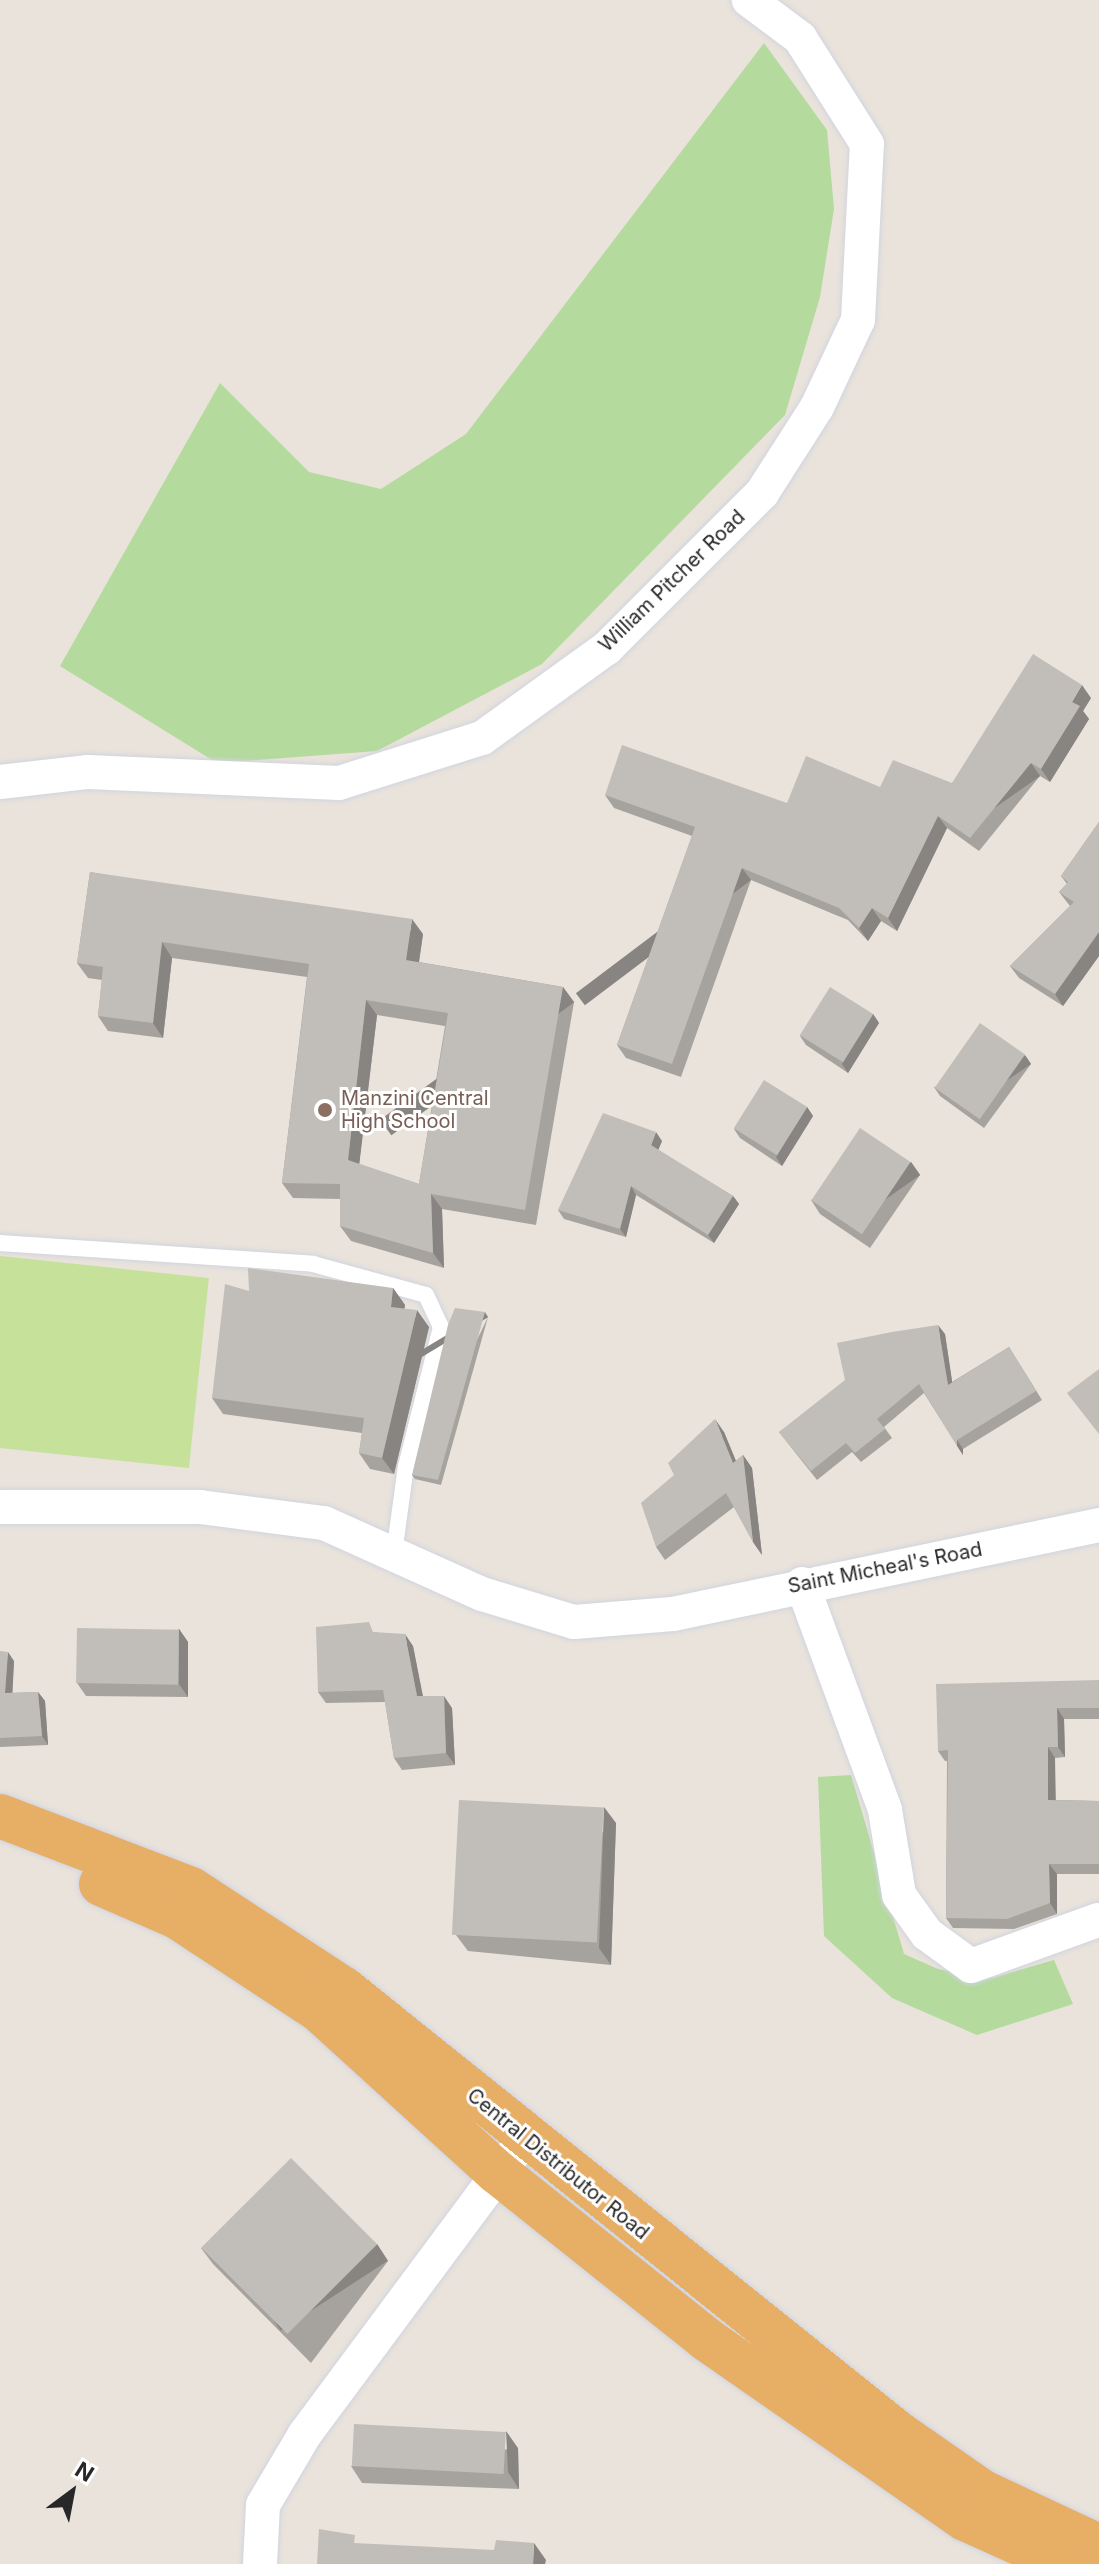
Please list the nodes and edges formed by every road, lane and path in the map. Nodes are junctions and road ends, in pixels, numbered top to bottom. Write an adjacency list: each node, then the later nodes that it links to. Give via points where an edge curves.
1 (749, 0): 2 (street, William Pitcher Road, via 800,38 867,144 858,320 817,407 762,493 607,648 482,738 339,783 88,772)
2 (0, 782)
3 (0, 1243): 6 (lane, via 313,1264 426,1295 441,1327 406,1466)
4 (0, 1507): 6 (street, Saint Micheal's Road, via 200,1507 324,1523)
5 (1099, 1525): 7 (street, Saint Micheal's Road)
6 (394, 1554): 7 (street, Saint Micheal's Road, via 482,1594 574,1622 673,1614)
7 (802, 1584): 10 (street, via 885,1810 899,1895 927,1934 971,1966)
8 (0, 1816): 11 (highway, Central Distributor Road, via 191,1889 344,1989)
9 (0, 1847): 12 (highway, Central Distributor Road, via 177,1917 320,2011)
10 (1098, 1920)
11 (526, 2139): 12 (street); 13 (highway, Central Distributor Road, via 898,2433 983,2492)
12 (497, 2172): 14 (street, via 305,2434 263,2505); 15 (highway, Central Distributor Road, via 706,2339 952,2510)
13 (1099, 2546)
14 (260, 2564)
15 (1065, 2564)

